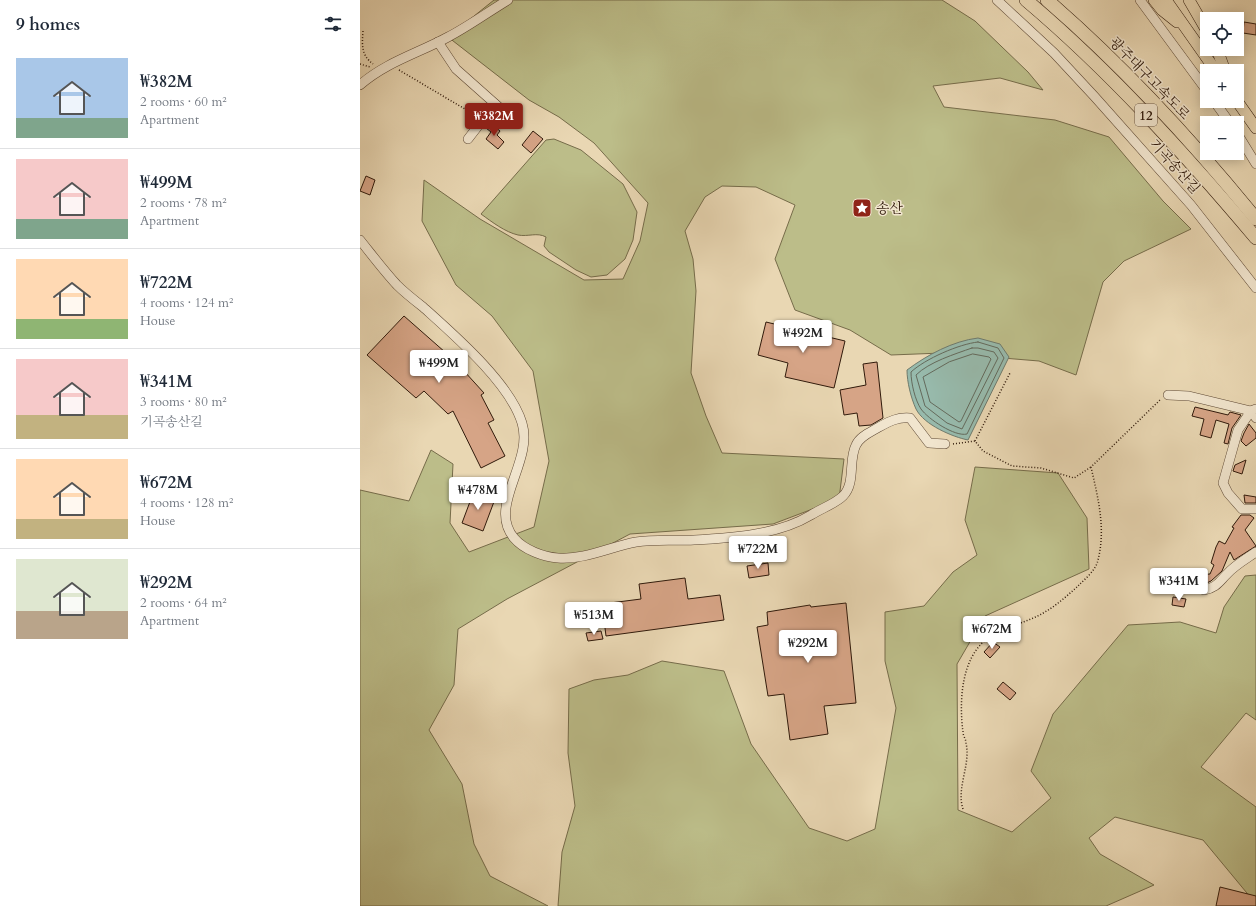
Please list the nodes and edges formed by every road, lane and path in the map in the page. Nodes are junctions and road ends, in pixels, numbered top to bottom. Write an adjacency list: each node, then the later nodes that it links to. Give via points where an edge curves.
1 (508, 0): 12 (street)
2 (997, 0): 27 (street, 기곡송산길, via 1054,53 1094,96 1191,205)
3 (1026, 0): 25 (highway, 광주대구고속도로 / 12, via 1106,72)
4 (1047, 0): 24 (highway, 광주대구고속도로 / 12, via 1116,64)
5 (1140, 0): 16 (street)
6 (1154, 0): 11 (main road)
7 (1166, 0): 11 (main road)
8 (1188, 0): 9 (main road)
9 (1200, 20)
10 (363, 31): 15 (path, via 361,46 367,59)
11 (1188, 32): 13 (main road)
12 (438, 42): 14 (street); 19 (street, via 456,69 498,106)
13 (1211, 64)
14 (390, 65): 15 (street); 19 (path)
15 (381, 70): 17 (street)
16 (1200, 81)
17 (360, 85)
18 (1242, 108): 20 (main road)
19 (483, 120): 21 (street)
20 (1256, 128)
21 (468, 139)
22 (1244, 144): 23 (street)
23 (1256, 164)
24 (1256, 219)
25 (1256, 238)
26 (360, 240): 32 (street, via 398,286 484,366 508,395 522,422 525,440 522,457 506,503 505,518 513,538 539,554 573,558 637,542 693,540 771,532 803,520 843,496 851,479 852,457 857,443 864,436 891,421 901,417 910,418 929,443)
27 (1256, 288)
28 (1010, 373): 31 (path)
29 (1168, 394): 30 (street, via 1189,396); 33 (path, via 1156,402)
30 (1254, 412): 34 (street, via 1238,430 1222,483 1242,509)
31 (975, 441): 32 (path); 33 (path, via 983,451 1012,466 1041,468 1074,478)
32 (945, 444)
33 (1091, 467): 37 (path, via 1101,510 1098,561 1078,586 1044,613 987,639 974,652 965,677 962,726 967,763 962,786)
34 (1256, 510)
35 (1256, 552): 36 (street, via 1227,574 1218,585)
36 (1204, 590)
37 (963, 809)

